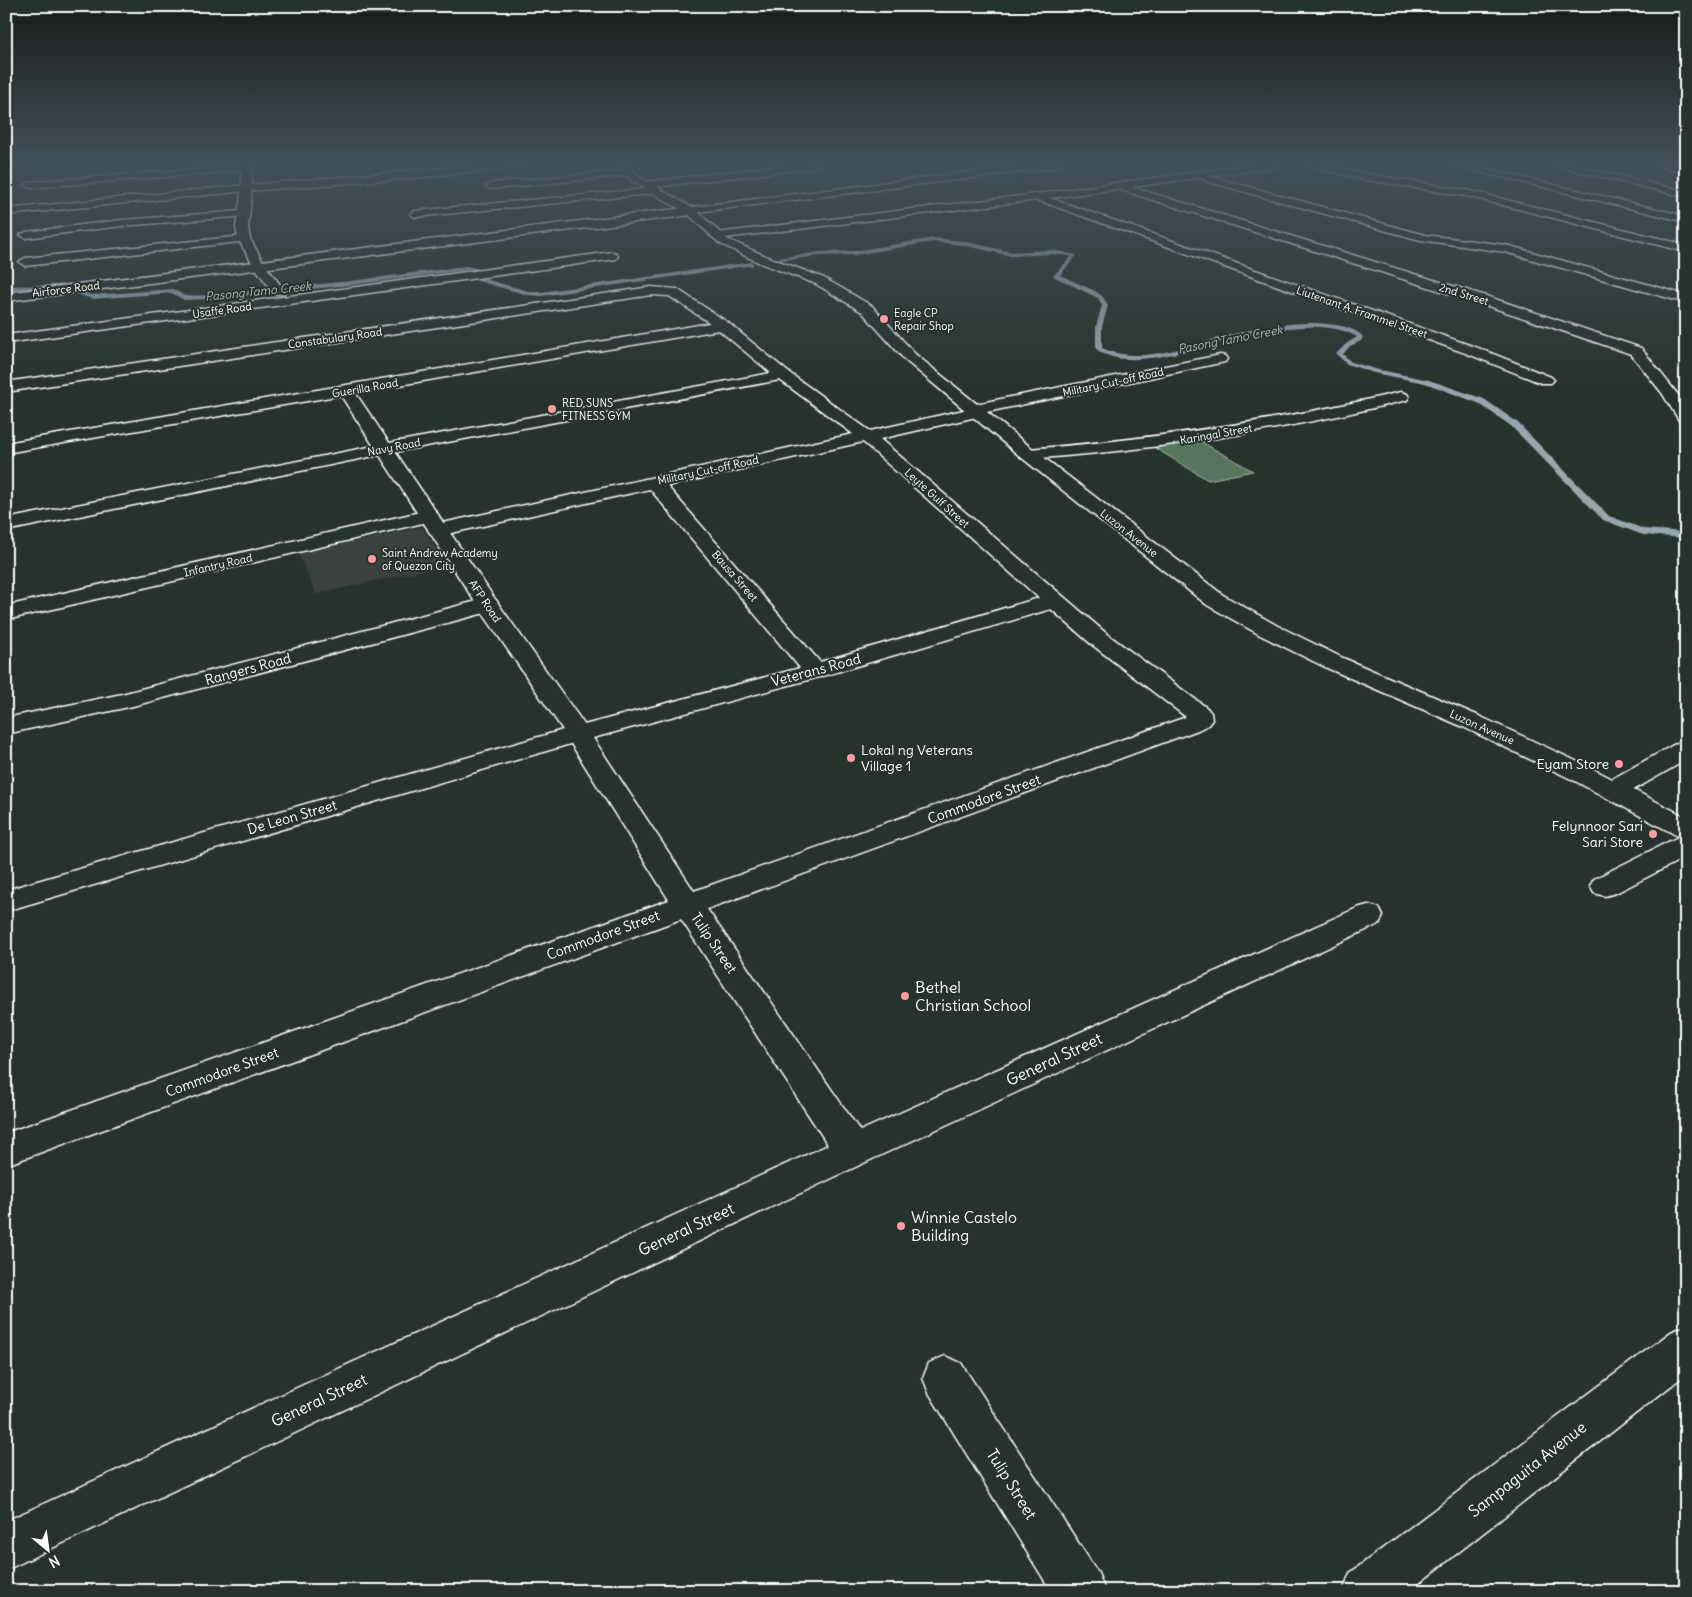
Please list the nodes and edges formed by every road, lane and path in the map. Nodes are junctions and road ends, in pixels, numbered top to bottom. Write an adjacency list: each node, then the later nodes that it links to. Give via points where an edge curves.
1 (40, 239): 11 (street)
2 (46, 239): 11 (street)
3 (52, 239): 11 (street)
4 (244, 239): 11 (street); 14 (street)
5 (475, 239): 14 (street, Airforce Road)
6 (720, 239): 26 (street, Luzon Avenue, via 853,298 910,357)
7 (1154, 239): 22 (street, Liutenant A. Frammel Street)
8 (1287, 239): 27 (street, 2nd Street, via 1636,351)
9 (1428, 239): 17 (street, via 1506,249)
10 (1645, 239): 12 (street)
11 (24, 244): 14 (street, Airforce Road)
12 (1686, 249)
13 (612, 256): 19 (street, Usaffe Road)
14 (260, 266): 15 (street)
15 (276, 286)
16 (663, 291): 18 (street, Leyte Gulf Street, via 678,296); 23 (street, Constabulary Road)
17 (1686, 298)
18 (722, 325): 21 (street, Leyte Gulf Street); 24 (street, Guerilla Road)
19 (6, 339)
20 (1220, 359): 26 (street, Military Cut-off Road)
21 (783, 375): 28 (street, Leyte Gulf Street); 30 (street, Navy Road)
22 (1546, 380)
23 (6, 387)
24 (346, 391): 29 (street, Guerilla Road); 30 (street, AFP Road)
25 (1401, 397): 31 (street, Karingal Street, via 1313,417 1185,439)
26 (977, 411): 28 (street, Military Cut-off Road); 31 (street, Luzon Avenue)
27 (1686, 418)
28 (866, 436): 32 (street, Military Cut-off Road); 35 (street, Leyte Gulf Street)
29 (6, 448)
30 (384, 449): 33 (street, AFP Road); 34 (street, Navy Road)
31 (1028, 454): 43 (street, Luzon Avenue, via 1215,600 1335,663 1479,725)
32 (654, 482): 33 (street, Military Cut-off Road); 38 (street, Bausa Street)
33 (434, 523): 36 (street, AFP Road); 37 (street, Infantry Road)
34 (6, 525)
35 (1053, 601): 38 (street, Veterans Road); 39 (street, Leyte Gulf Street, via 1198,713)
36 (488, 605): 40 (street, Rangers Road, via 124,701); 41 (street, AFP Road)
37 (6, 613)
38 (815, 671): 41 (street, Veterans Road)
39 (1199, 720): 48 (street, Commodore Street)
40 (6, 726)
41 (578, 734): 47 (street, De Leon Street); 48 (street, Tulip Street)
42 (1686, 749): 43 (street)
43 (1613, 790): 44 (street, Luzon Avenue)
44 (1686, 829)
45 (1686, 845): 46 (street)
46 (1605, 886)
47 (6, 900)
48 (688, 905): 50 (street, Commodore Street); 51 (street, Tulip Street)
49 (1368, 916): 51 (street, General Street)
50 (6, 1149)
51 (853, 1151): 54 (street, General Street)
52 (1686, 1347): 56 (street, Sampaguita Avenue)
53 (945, 1378): 55 (street, Tulip Street)
54 (6, 1546)
55 (1080, 1591)
56 (1368, 1591)

